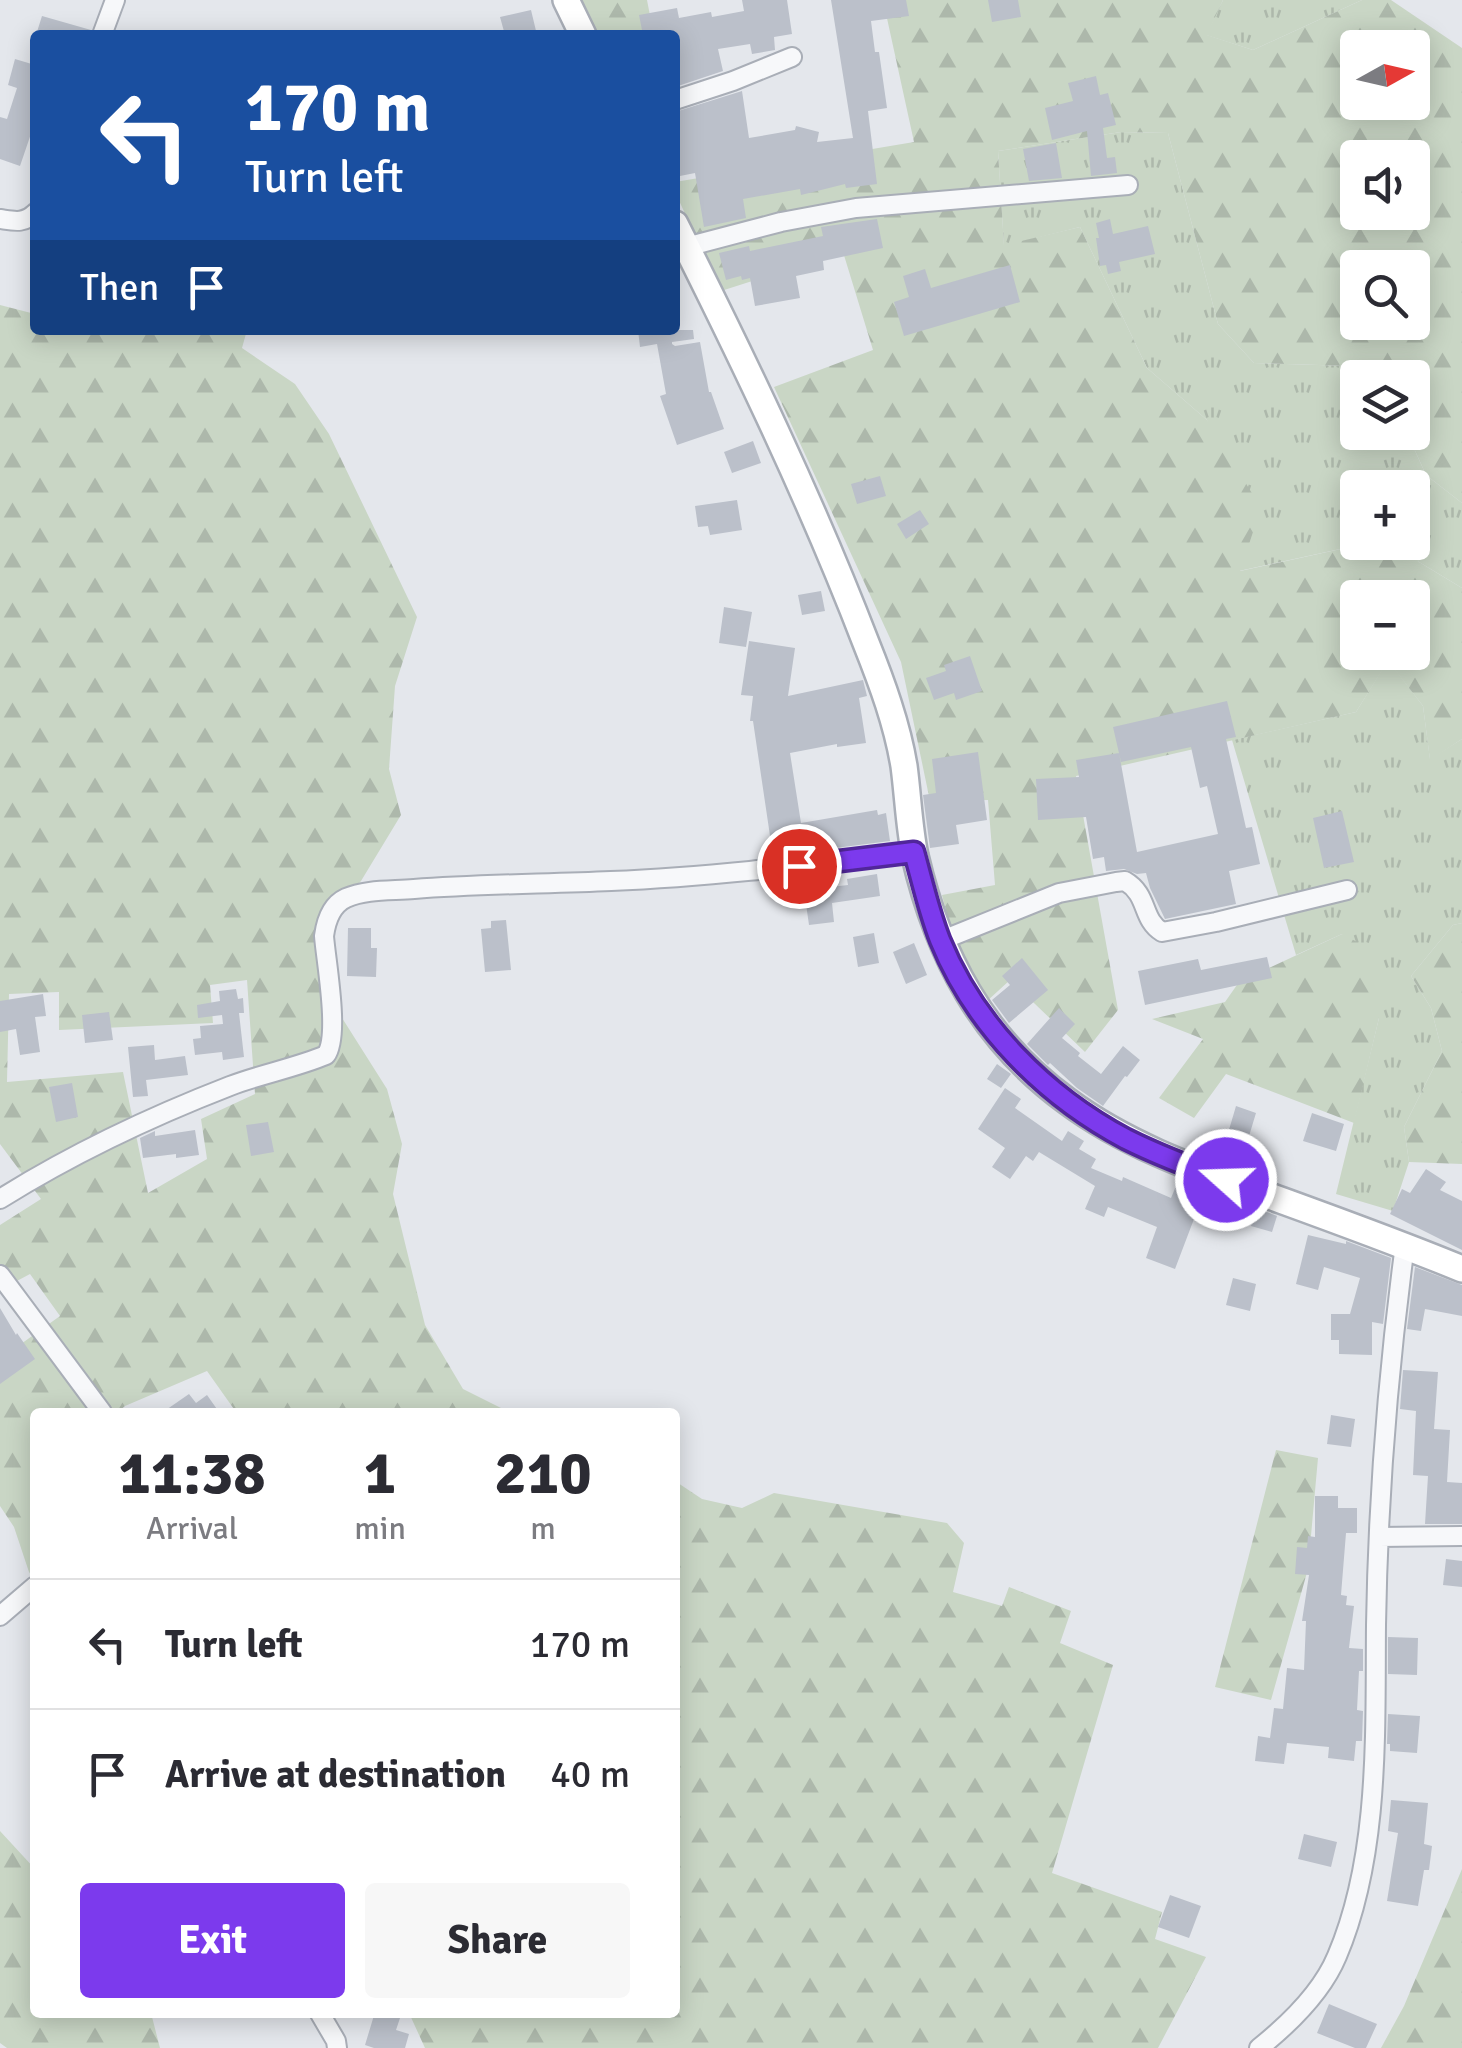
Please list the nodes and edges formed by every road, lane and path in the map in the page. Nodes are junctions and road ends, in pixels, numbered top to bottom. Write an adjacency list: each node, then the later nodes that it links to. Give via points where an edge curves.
1 (115, 0): 3 (street)
2 (566, 0): 4 (street)
3 (104, 30)
4 (581, 30)
5 (792, 57): 6 (street)
6 (680, 98)
7 (1128, 186): 10 (street, via 843,210)
8 (30, 217): 9 (street)
9 (0, 218)
10 (681, 235): 11 (street, via 798,479 866,643 903,764)
11 (914, 852): 13 (street); 14 (street, via 760,871 348,897 332,910 324,936 332,1017 326,1055 157,1117)
12 (1347, 890): 13 (street, via 1162,932 1139,892 1116,882 1059,893)
13 (940, 941): 15 (street, via 1004,1044 1100,1123 1174,1161)
14 (0, 1200)
15 (1405, 1246): 16 (street); 20 (street)
16 (1462, 1269)
17 (0, 1274): 18 (street)
18 (99, 1408)
19 (1462, 1536): 20 (street)
20 (1380, 1537): 25 (street, via 1366,1857 1336,1960 1301,2011)
21 (30, 1590): 22 (street)
22 (0, 1616)
23 (323, 2018): 24 (street)
24 (337, 2048)
25 (1259, 2048)

